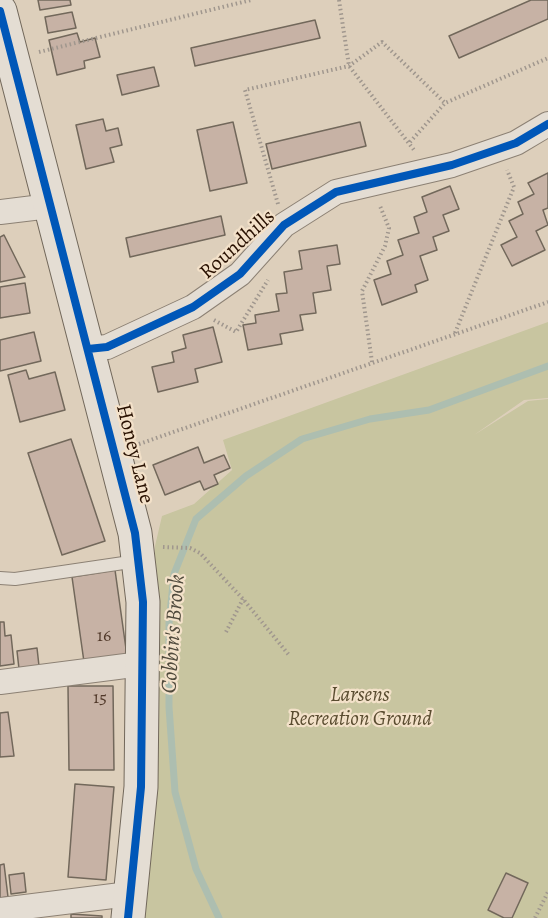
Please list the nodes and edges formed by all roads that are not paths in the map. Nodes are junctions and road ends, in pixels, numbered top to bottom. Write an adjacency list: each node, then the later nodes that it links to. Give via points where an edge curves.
1 (0, 11): 3 (street, Honey Lane)
2 (548, 124): 5 (street, Roundhills, via 498,149 336,192 284,225 240,274 193,308 107,347)
3 (50, 206): 4 (street); 5 (street, Honey Lane)
4 (0, 212)
5 (88, 349): 6 (street, Honey Lane, via 116,452)
6 (138, 561): 7 (lane); 8 (street, Honey Lane, via 143,602)
7 (0, 578)
8 (141, 664): 9 (street); 10 (street, Honey Lane, via 141,787)
9 (0, 682)
10 (128, 906): 11 (street)
11 (0, 910)

